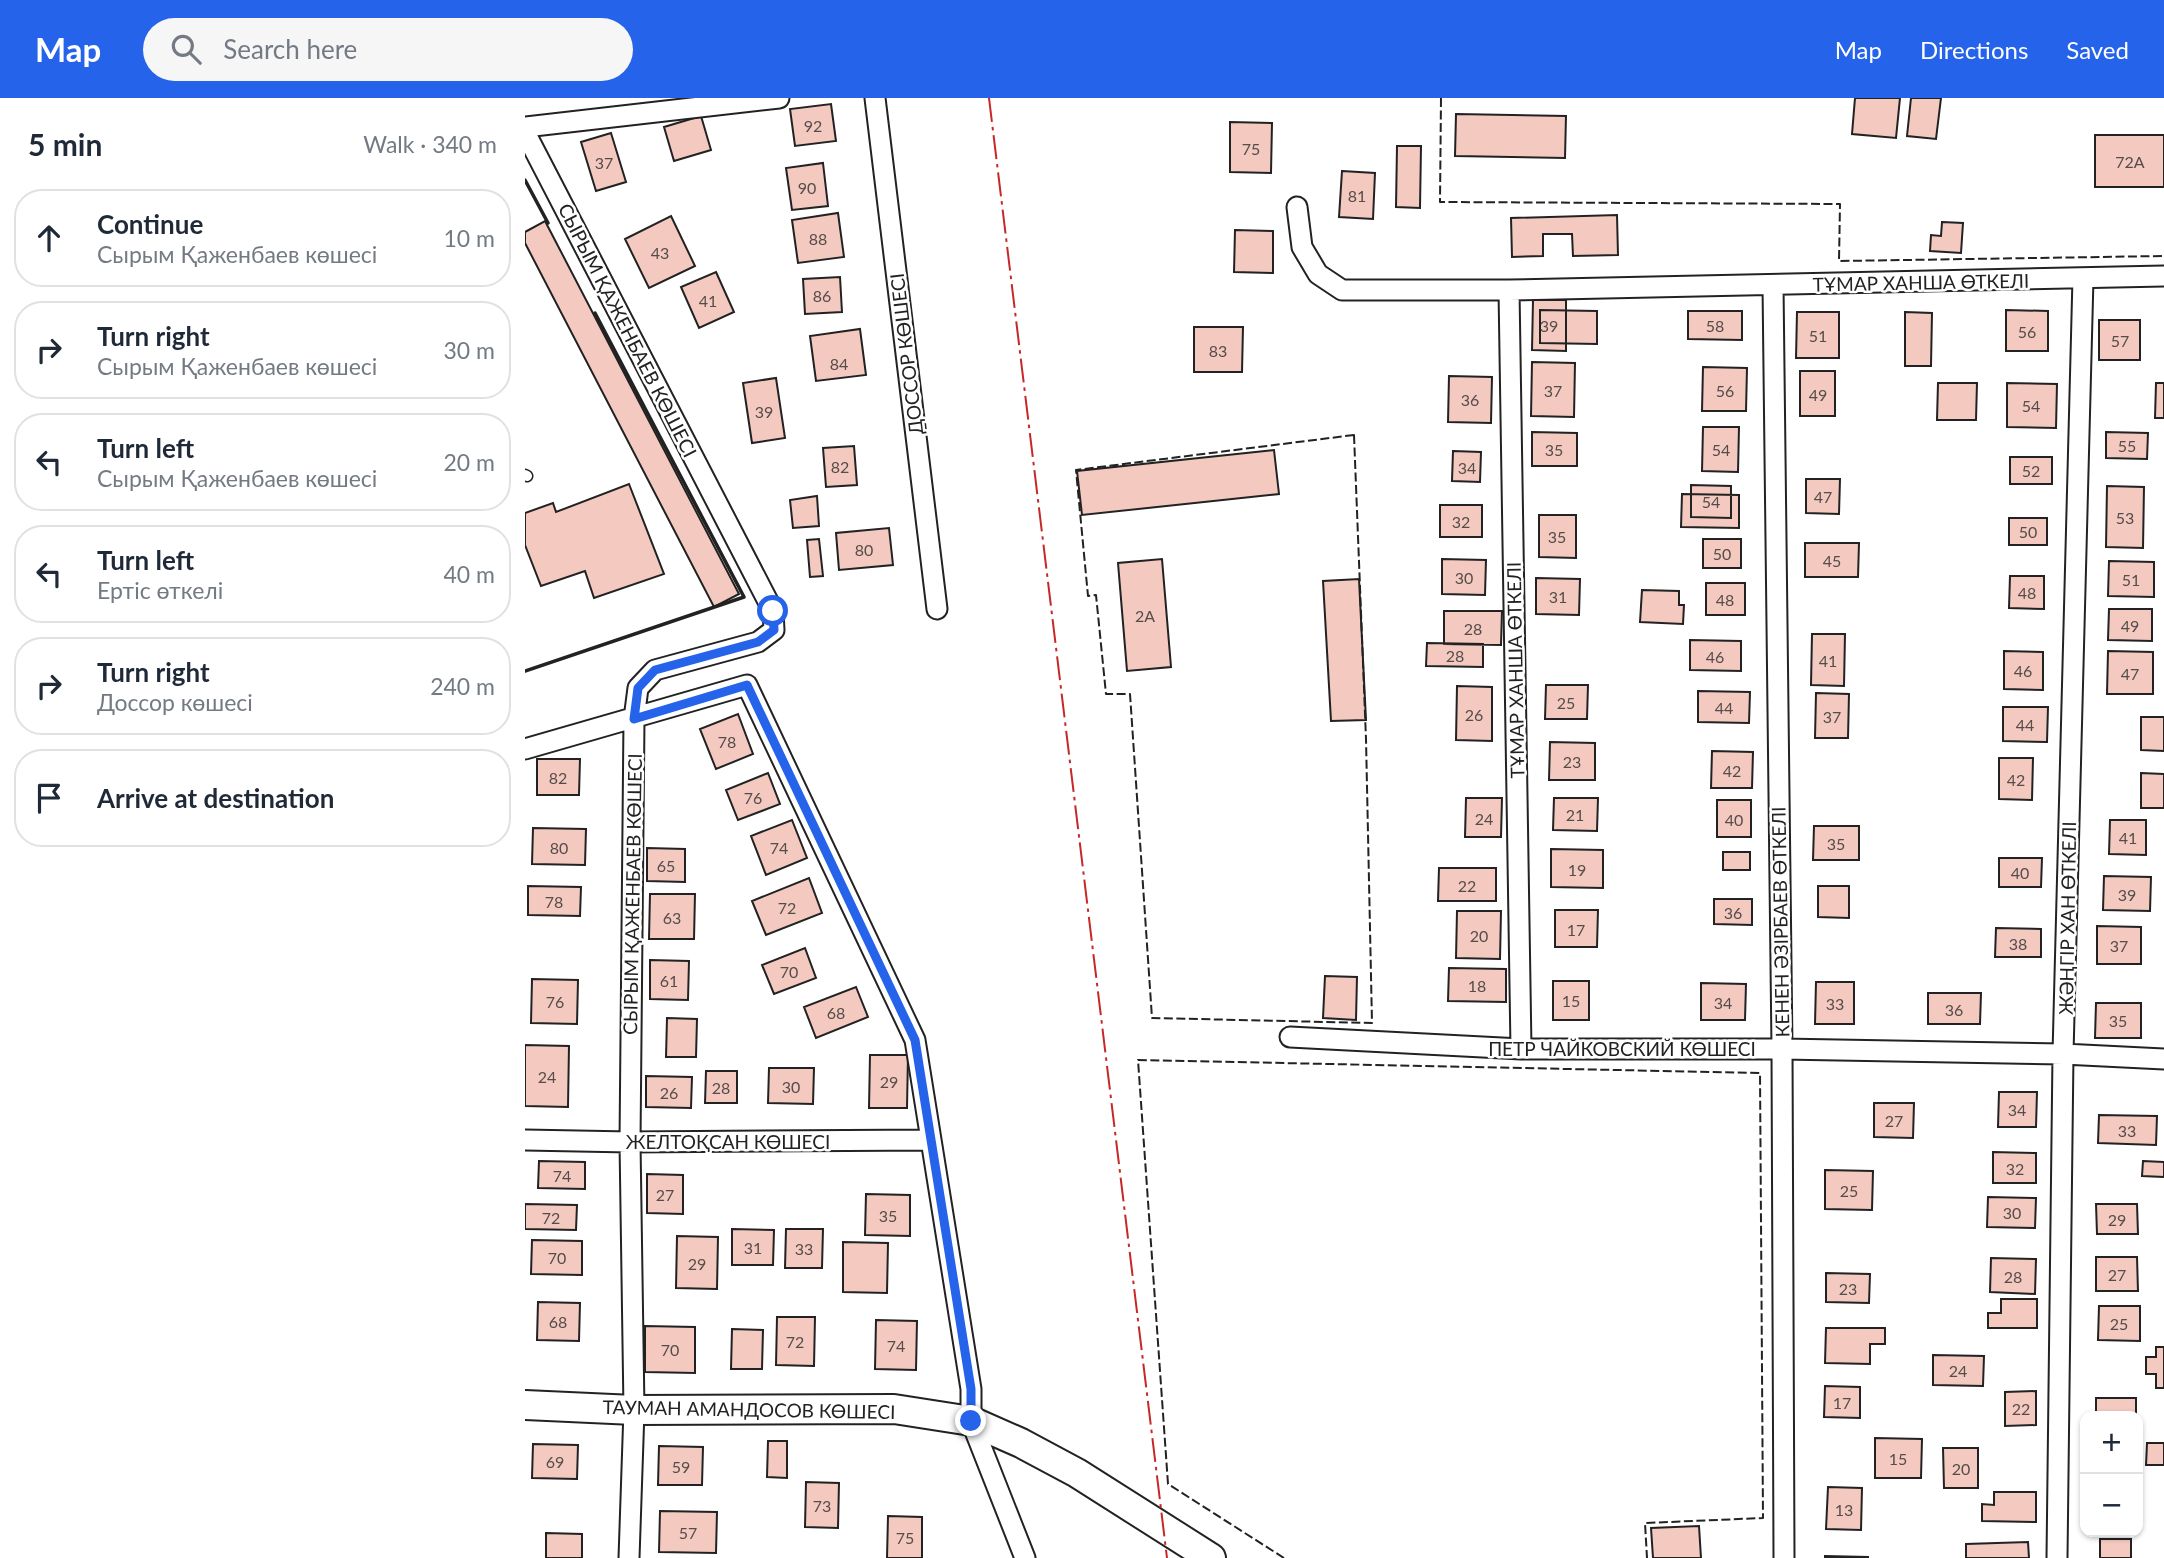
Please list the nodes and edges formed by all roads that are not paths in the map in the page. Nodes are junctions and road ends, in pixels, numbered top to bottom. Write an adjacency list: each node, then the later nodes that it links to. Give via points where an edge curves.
1 (779, 98): 3 (street)
2 (875, 98): 9 (street, ДОССОР КӨШЕСІ)
3 (525, 130): 10 (street, СЫРЫМ ҚАЖЕНБАЕВ КӨШЕСІ, via 773,611 774,630 758,642 655,670 638,688)
4 (1297, 207): 8 (street, ТҰМАР ХАНША ӨТКЕЛІ, via 1302,247 1318,274 1342,290)
5 (2164, 276): 6 (street, ТҰМАР ХАНША ӨТКЕЛІ)
6 (2083, 278): 7 (street, ТҰМАР ХАНША ӨТКЕЛІ); 15 (street, ЖӘҢГІР ХАН ӨТКЕЛІ)
7 (1773, 285): 8 (street, ТҰМАР ХАНША ӨТКЕЛІ); 14 (street, КЕНЕН ӘЗІРБАЕВ ӨТКЕЛІ)
8 (1509, 290): 13 (street, ТҰМАР ХАНША ӨТКЕЛІ)
9 (937, 609)
10 (634, 719): 11 (street); 18 (street, via 747,685 915,1040); 19 (street, СЫРЫМ ҚАЖЕНБАЕВ КӨШЕСІ)
11 (525, 749)
12 (1290, 1037): 13 (street, ПЕТР ЧАЙКОВСКИЙ КӨШЕСІ)
13 (1521, 1049): 14 (street, ПЕТР ЧАЙКОВСКИЙ КӨШЕСІ)
14 (1782, 1049): 15 (street, ПЕТР ЧАЙКОВСКИЙ КӨШЕСІ); 26 (street, КЕНЕН ӘЗІРБАЕВ ӨТКЕЛІ)
15 (2063, 1054): 16 (street, ПЕТР ЧАЙКОВСКИЙ КӨШЕСІ); 27 (street, ЖӘҢГІР ХАН ӨТКЕЛІ)
16 (2164, 1059)
17 (525, 1140): 19 (street, ЖЕЛТОҚСАН КӨШЕСІ)
18 (931, 1140): 19 (street, ЖЕЛТОҚСАН КӨШЕСІ); 22 (street, via 971,1389)
19 (630, 1142): 21 (street, СЫРЫМ ҚАЖЕНБАЕВ КӨШЕСІ)
20 (525, 1405): 21 (main road, ТАУМАН АМАНДОСОВ КӨШЕСІ)
21 (634, 1410): 22 (main road, ТАУМАН АМАНДОСОВ КӨШЕСІ, via 894,1409); 23 (street, СЫРЫМ ҚАЖЕНБАЕВ КӨШЕСІ)
22 (971, 1421): 24 (street); 25 (main road, ТАУМАН АМАНДОСОВ КӨШЕСІ, via 1077,1473)
23 (629, 1558)
24 (1025, 1558)
25 (1210, 1558)
26 (1784, 1558)
27 (2057, 1558)

